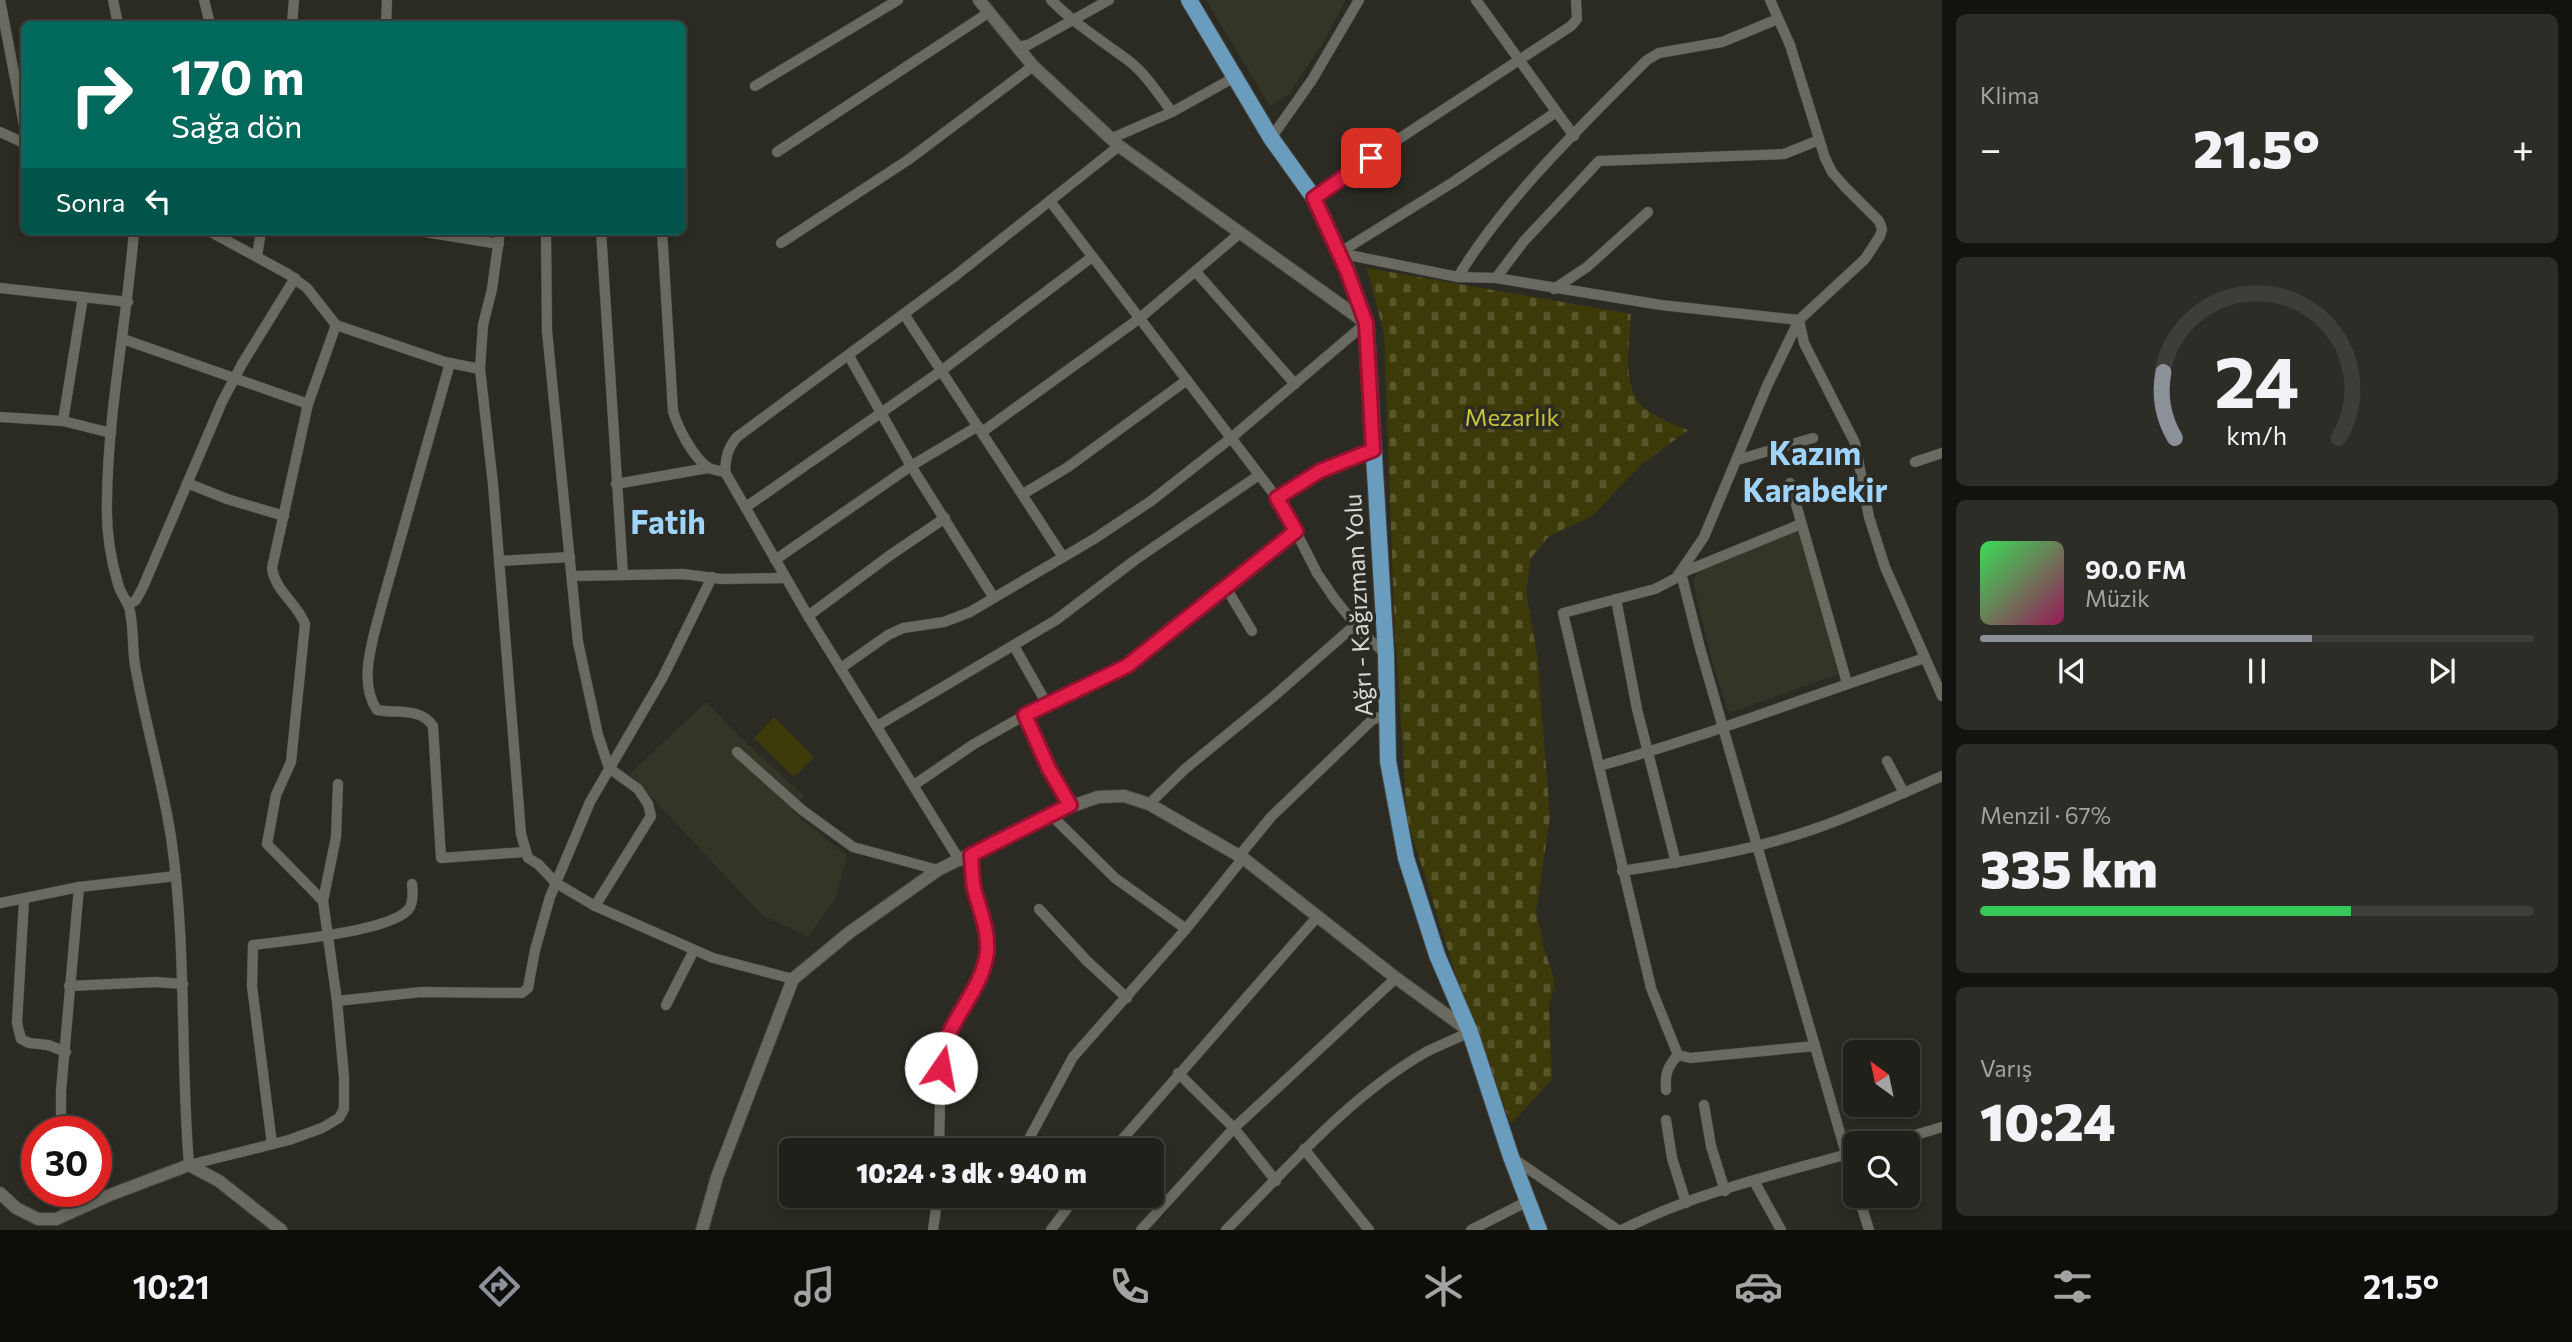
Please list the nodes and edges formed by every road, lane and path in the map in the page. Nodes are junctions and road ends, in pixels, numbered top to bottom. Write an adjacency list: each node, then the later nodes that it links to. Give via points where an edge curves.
1 (0, 0): 27 (street)
2 (113, 0): 18 (street)
3 (204, 0): 19 (street)
4 (294, 0): 20 (street)
5 (387, 0): 21 (street)
6 (898, 0): 26 (street)
7 (979, 0): 15 (street)
8 (1051, 0): 17 (street)
9 (1109, 0): 17 (street)
10 (1189, 0): 25 (main road, Ağrı - Kağızman Yolu)
11 (1359, 0): 32 (street)
12 (1476, 0): 23 (street)
13 (1576, 0): 23 (street, via 1577,19 1571,26)
14 (1770, 0): 16 (street)
15 (988, 13): 22 (street); 36 (street)
16 (1778, 19): 31 (street, via 1722,42 1659,53); 33 (street)
17 (1070, 20): 22 (street); 28 (street, via 1129,61)
18 (117, 21)
19 (209, 21)
20 (292, 21)
21 (386, 21)
22 (1017, 47): 24 (street)
23 (1520, 60): 29 (street); 37 (street)
24 (1033, 65): 35 (street); 49 (street, via 908,160)
25 (1235, 77): 28 (street); 32 (main road, Ağrı - Kağızman Yolu)
26 (755, 86)
27 (21, 109)
28 (1172, 112): 35 (street)
29 (1556, 112): 31 (street); 51 (street)
30 (0, 132): 34 (street)
31 (1574, 136): 55 (street, via 1533,179)
32 (1271, 138): 37 (main road, Ağrı - Kağızman Yolu)
33 (1819, 139): 57 (street, via 1784,155 1599,161); 64 (street, via 1832,172 1882,229 1865,259)
34 (21, 142)
35 (1115, 142): 38 (street); 40 (street)
36 (777, 152)
37 (1314, 198): 51 (main road, Ağrı - Kağızman Yolu)
38 (1051, 201): 53 (street); 62 (street)
39 (1648, 212): 59 (street, via 1587,267)
40 (1240, 233): 54 (street); 65 (street)
41 (134, 235): 61 (street)
42 (217, 235): 52 (street)
43 (260, 235): 52 (street)
44 (444, 235): 50 (street)
45 (500, 235): 50 (street)
46 (546, 235): 101 (street, via 547,331)
47 (601, 235): 93 (street)
48 (662, 235): 88 (street, via 673,411 690,447)
49 (781, 243)
50 (499, 244): 70 (street, via 483,325)
51 (1339, 253): 55 (street); 65 (main road, Ağrı - Kağızman Yolu)
52 (257, 256): 56 (street)
53 (1092, 257): 63 (street); 71 (street)
54 (1196, 272): 63 (street); 74 (street)
55 (1458, 277): 57 (street)
56 (295, 278): 66 (street); 72 (street)
57 (1496, 278): 59 (street)
58 (0, 288): 60 (street)
59 (1553, 289): 64 (street)
60 (83, 297): 61 (street); 78 (street)
61 (128, 302): 67 (street)
62 (904, 314): 68 (street); 71 (street)
63 (1140, 318): 73 (street); 79 (street)
64 (1799, 320): 85 (street); 119 (street, via 1804,343 1855,443 1881,555)
65 (1366, 323): 74 (street); 83 (main road, Ağrı - Kağızman Yolu)
66 (336, 325): 69 (street); 75 (street)
67 (123, 338): 72 (street); 80 (street)
68 (849, 356): 76 (street); 89 (street, via 737,437 729,446)
69 (450, 363): 70 (street); 141 (street, via 382,604 373,641 369,693 377,710 420,714 433,726 441,858)
70 (480, 369): 104 (street)
71 (941, 371): 76 (street); 79 (street)
72 (236, 377): 75 (street); 91 (street)
73 (1187, 380): 81 (street); 94 (street, via 1068,467)
74 (1295, 384): 81 (street)
75 (308, 404): 97 (street)
76 (880, 414): 87 (street); 96 (street)
77 (0, 417): 78 (street)
78 (63, 421): 80 (street)
79 (980, 429): 87 (street); 94 (street)
80 (111, 433): 113 (street, via 109,541 118,584)
81 (1231, 438): 90 (street); 102 (street, via 1151,501)
82 (1812, 438): 85 (street)
83 (1373, 450): 95 (street, via 1320,471); 118 (main road, Ağrı - Kağızman Yolu)
84 (1942, 453): 86 (street)
85 (1737, 460): 105 (street, via 1704,537)
86 (1915, 462)
87 (911, 466): 98 (street); 103 (street)
88 (708, 468): 89 (street); 93 (street)
89 (725, 472): 96 (street)
90 (1259, 475): 95 (street); 117 (street)
91 (187, 482): 97 (street); 113 (street, via 143,587)
92 (1790, 483): 99 (street)
93 (616, 484): 106 (street)
94 (1023, 494): 102 (street)
95 (1277, 498): 100 (street)
96 (746, 507): 103 (street)
97 (284, 516): 152 (street, via 273,576 305,624 291,762 276,795 267,844)
98 (944, 518): 111 (street); 114 (street)
99 (1801, 524): 105 (street); 121 (street)
100 (1296, 531): 110 (street); 115 (street, via 1317,573)
101 (570, 557): 104 (street); 107 (street)
102 (1063, 557): 111 (street)
103 (775, 560): 109 (street)
104 (499, 561): 141 (street)
105 (1681, 573): 112 (street, via 1655,589); 127 (street)
106 (623, 575): 107 (street); 108 (street)
107 (572, 576): 132 (street, via 578,642)
108 (712, 577): 109 (street); 132 (street, via 663,677)
109 (786, 578): 114 (street)
110 (1225, 586): 116 (street); 123 (street, via 1127,666)
111 (994, 598): 120 (street, via 944,622 903,628)
112 (1616, 599): 128 (street, via 1637,709); 131 (street, via 1563,613)
113 (128, 605): 147 (street, via 135,665)
114 (808, 616): 120 (street)
115 (1355, 625): 118 (street); 137 (street)
116 (1252, 631)
117 (1014, 646): 123 (street); 126 (street)
118 (1386, 654): 124 (main road, Ağrı - Kağızman Yolu)
119 (1924, 659): 121 (street); 122 (street)
120 (841, 668): 126 (street)
121 (1847, 683): 127 (street)
122 (1942, 696)
123 (1048, 706): 125 (street)
124 (1387, 714): 142 (street, via 1372,720 1271,817); 167 (main road, Ağrı - Kağızman Yolu, via 1388,761 1406,858 1437,955)
125 (1025, 715): 135 (street); 138 (street)
126 (877, 726): 135 (street)
127 (1724, 727): 128 (street); 140 (street)
128 (1650, 751): 131 (street); 144 (street)
129 (737, 752): 145 (street, via 802,810 853,847)
130 (1887, 761): 136 (street)
131 (1599, 766): 146 (street)
132 (609, 768): 148 (street); 154 (street, via 638,789 651,816)
133 (1942, 775): 136 (street)
134 (338, 784): 152 (street, via 336,837)
135 (914, 786): 143 (street)
136 (1904, 793): 140 (street, via 1815,829)
137 (1149, 804): 138 (street, via 1125,796); 142 (street)
138 (1070, 805): 139 (street)
139 (1050, 814): 143 (street); 157 (street, via 1115,878)
140 (1758, 844): 144 (street); 168 (street)
141 (525, 852): 148 (street)
142 (1241, 857): 156 (street); 157 (street)
143 (965, 858): 145 (street); 180 (street, via 987,952 982,973 950,1028 941,1055)
144 (1676, 863): 146 (street)
145 (938, 870): 161 (street)
146 (1622, 871): 170 (street, via 1651,988)
147 (176, 876): 150 (street); 162 (street)
148 (556, 883): 154 (street); 165 (street, via 528,988 522,993 421,992)
149 (412, 884): 158 (street, via 412,902 398,917)
150 (79, 887): 151 (street); 163 (street)
151 (24, 900): 153 (street); 169 (street, via 20,1039)
152 (323, 901): 158 (street)
153 (0, 903)
154 (595, 906): 159 (street)
155 (1039, 909): 164 (street)
156 (1317, 917): 160 (street); 171 (street)
157 (1186, 929): 164 (street)
158 (327, 935): 165 (street); 183 (street, via 253,945 252,986)
159 (694, 950): 161 (street); 166 (street)
160 (1396, 978): 167 (street); 177 (street)
161 (793, 979): 198 (street, via 721,1165)
162 (183, 984): 163 (street); 187 (street)
163 (69, 986): 169 (street)
164 (1127, 998): 181 (street, via 1073,1057)
165 (337, 1001): 183 (street, via 344,1110 321,1128)
166 (666, 1005)
167 (1470, 1032): 184 (street, via 1425,1053 1367,1094); 186 (main road, Ağrı - Kağızman Yolu)
168 (1815, 1046): 170 (street, via 1690,1059); 178 (street)
169 (66, 1052): 174 (street)
170 (1678, 1055): 172 (street, via 1668,1066)
171 (1178, 1073): 177 (street); 182 (street)
172 (1666, 1090)
173 (1704, 1105): 190 (street)
174 (61, 1116)
175 (1667, 1120): 193 (street, via 1672,1158)
176 (1942, 1126): 179 (street)
177 (1234, 1128): 188 (street); 201 (street)
178 (1843, 1132)
179 (1920, 1133)
180 (939, 1138)
181 (1029, 1138)
182 (1123, 1138)
183 (272, 1144): 187 (street)
184 (1304, 1149): 188 (street); 203 (street)
185 (1843, 1155): 189 (street)
186 (1511, 1157): 192 (main road, Ağrı - Kağızman Yolu); 206 (street)
187 (189, 1165): 191 (street, via 56,1219 38,1219); 197 (street, via 219,1181)
188 (1276, 1181): 202 (street)
189 (1754, 1181): 190 (street); 207 (street)
190 (1725, 1191): 193 (street)
191 (0, 1193)
192 (1528, 1201): 204 (street); 205 (main road, Ağrı - Kağızman Yolu)
193 (1686, 1203): 206 (street)
194 (936, 1208): 199 (street)
195 (1067, 1208): 200 (street)
196 (1862, 1208): 208 (street)
197 (281, 1230)
198 (702, 1230)
199 (933, 1230)
200 (1051, 1230)
201 (1142, 1230)
202 (1226, 1230)
203 (1369, 1230)
204 (1471, 1230)
205 (1539, 1230)
206 (1620, 1230)
207 (1781, 1230)
208 (1869, 1230)

